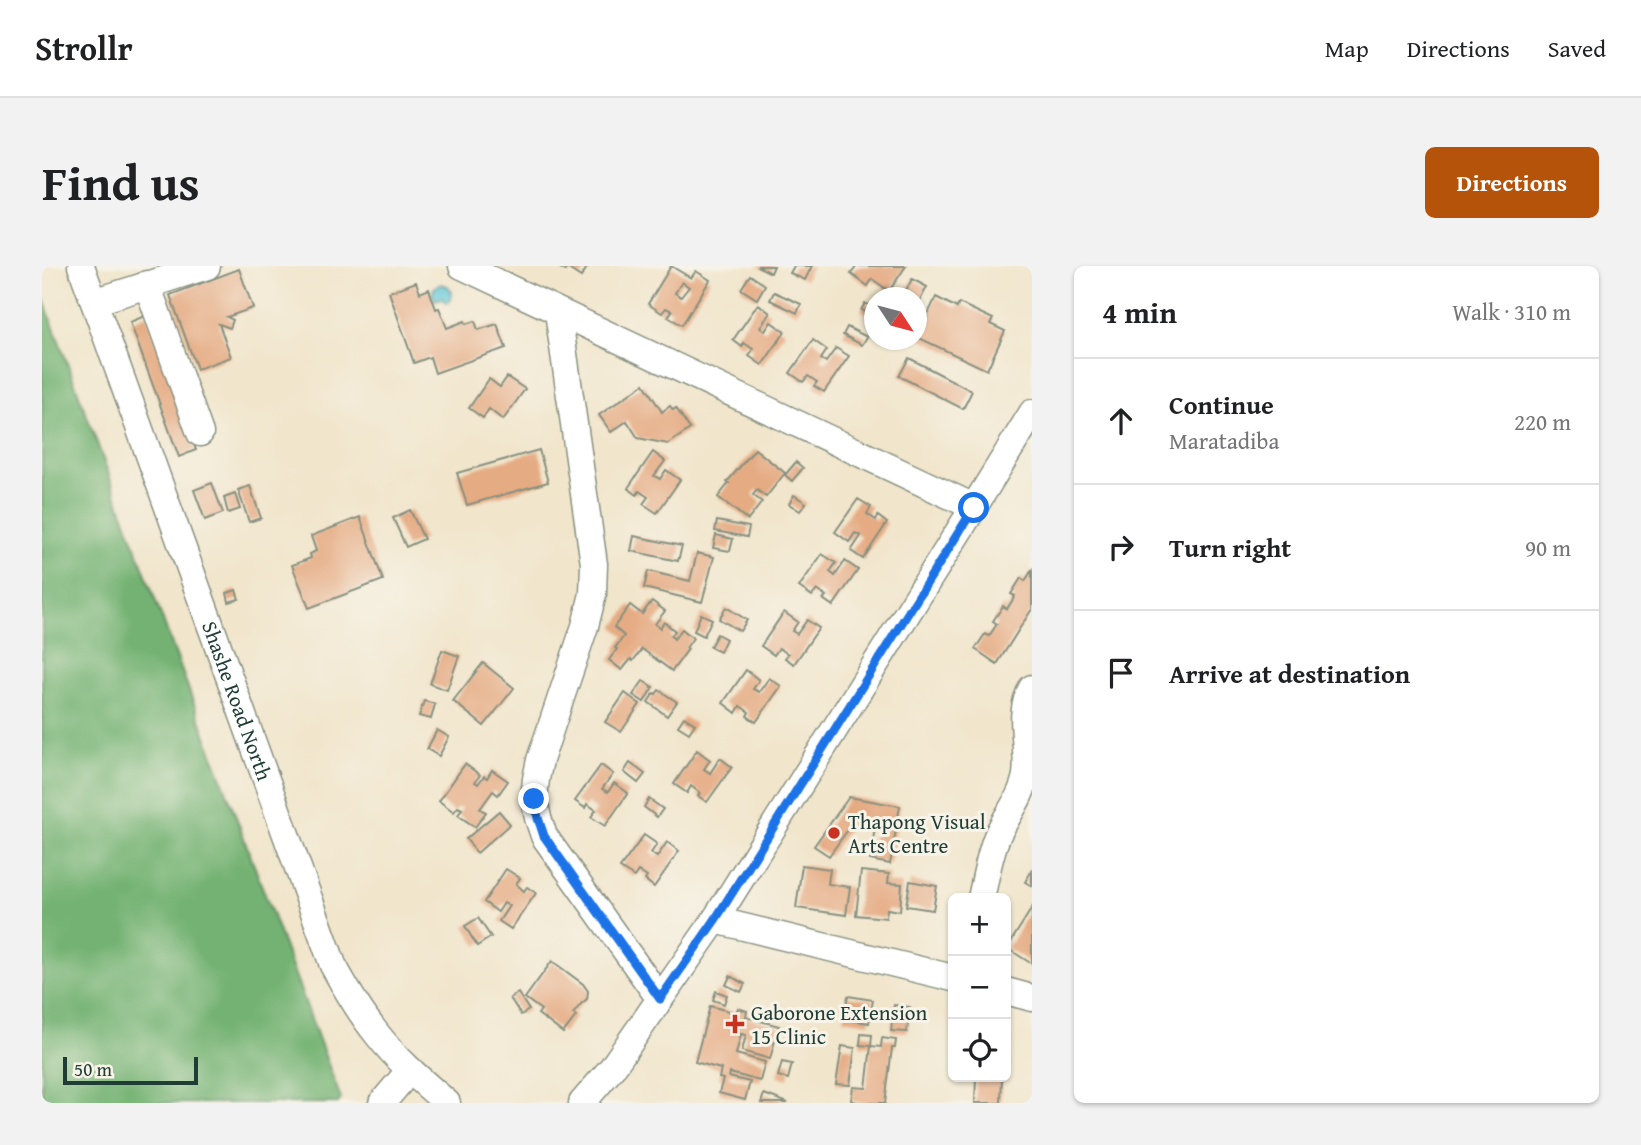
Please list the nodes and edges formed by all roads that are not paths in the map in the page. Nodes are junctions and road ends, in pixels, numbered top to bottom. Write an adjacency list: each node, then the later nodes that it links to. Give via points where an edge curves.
1 (81, 266): 5 (street, Shashe Road North)
2 (207, 266): 4 (street)
3 (462, 266): 6 (street)
4 (146, 284): 5 (street); 8 (street)
5 (94, 302): 17 (street, Shashe Road North, via 333,965 378,1037)
6 (558, 312): 9 (street); 16 (street, via 594,564 593,594 540,760 534,799 544,836)
7 (1032, 413): 9 (street)
8 (200, 433)
9 (974, 508): 12 (street)
10 (1032, 688): 11 (street, via 1023,714 1023,785 997,836)
11 (982, 893)
12 (715, 920): 13 (street); 16 (street)
13 (948, 977)
14 (1011, 992): 15 (street)
15 (1032, 998)
16 (660, 999): 20 (street)
17 (410, 1070): 18 (street); 19 (street, Shashe Road North)
18 (382, 1103)
19 (447, 1103)
20 (582, 1103)

